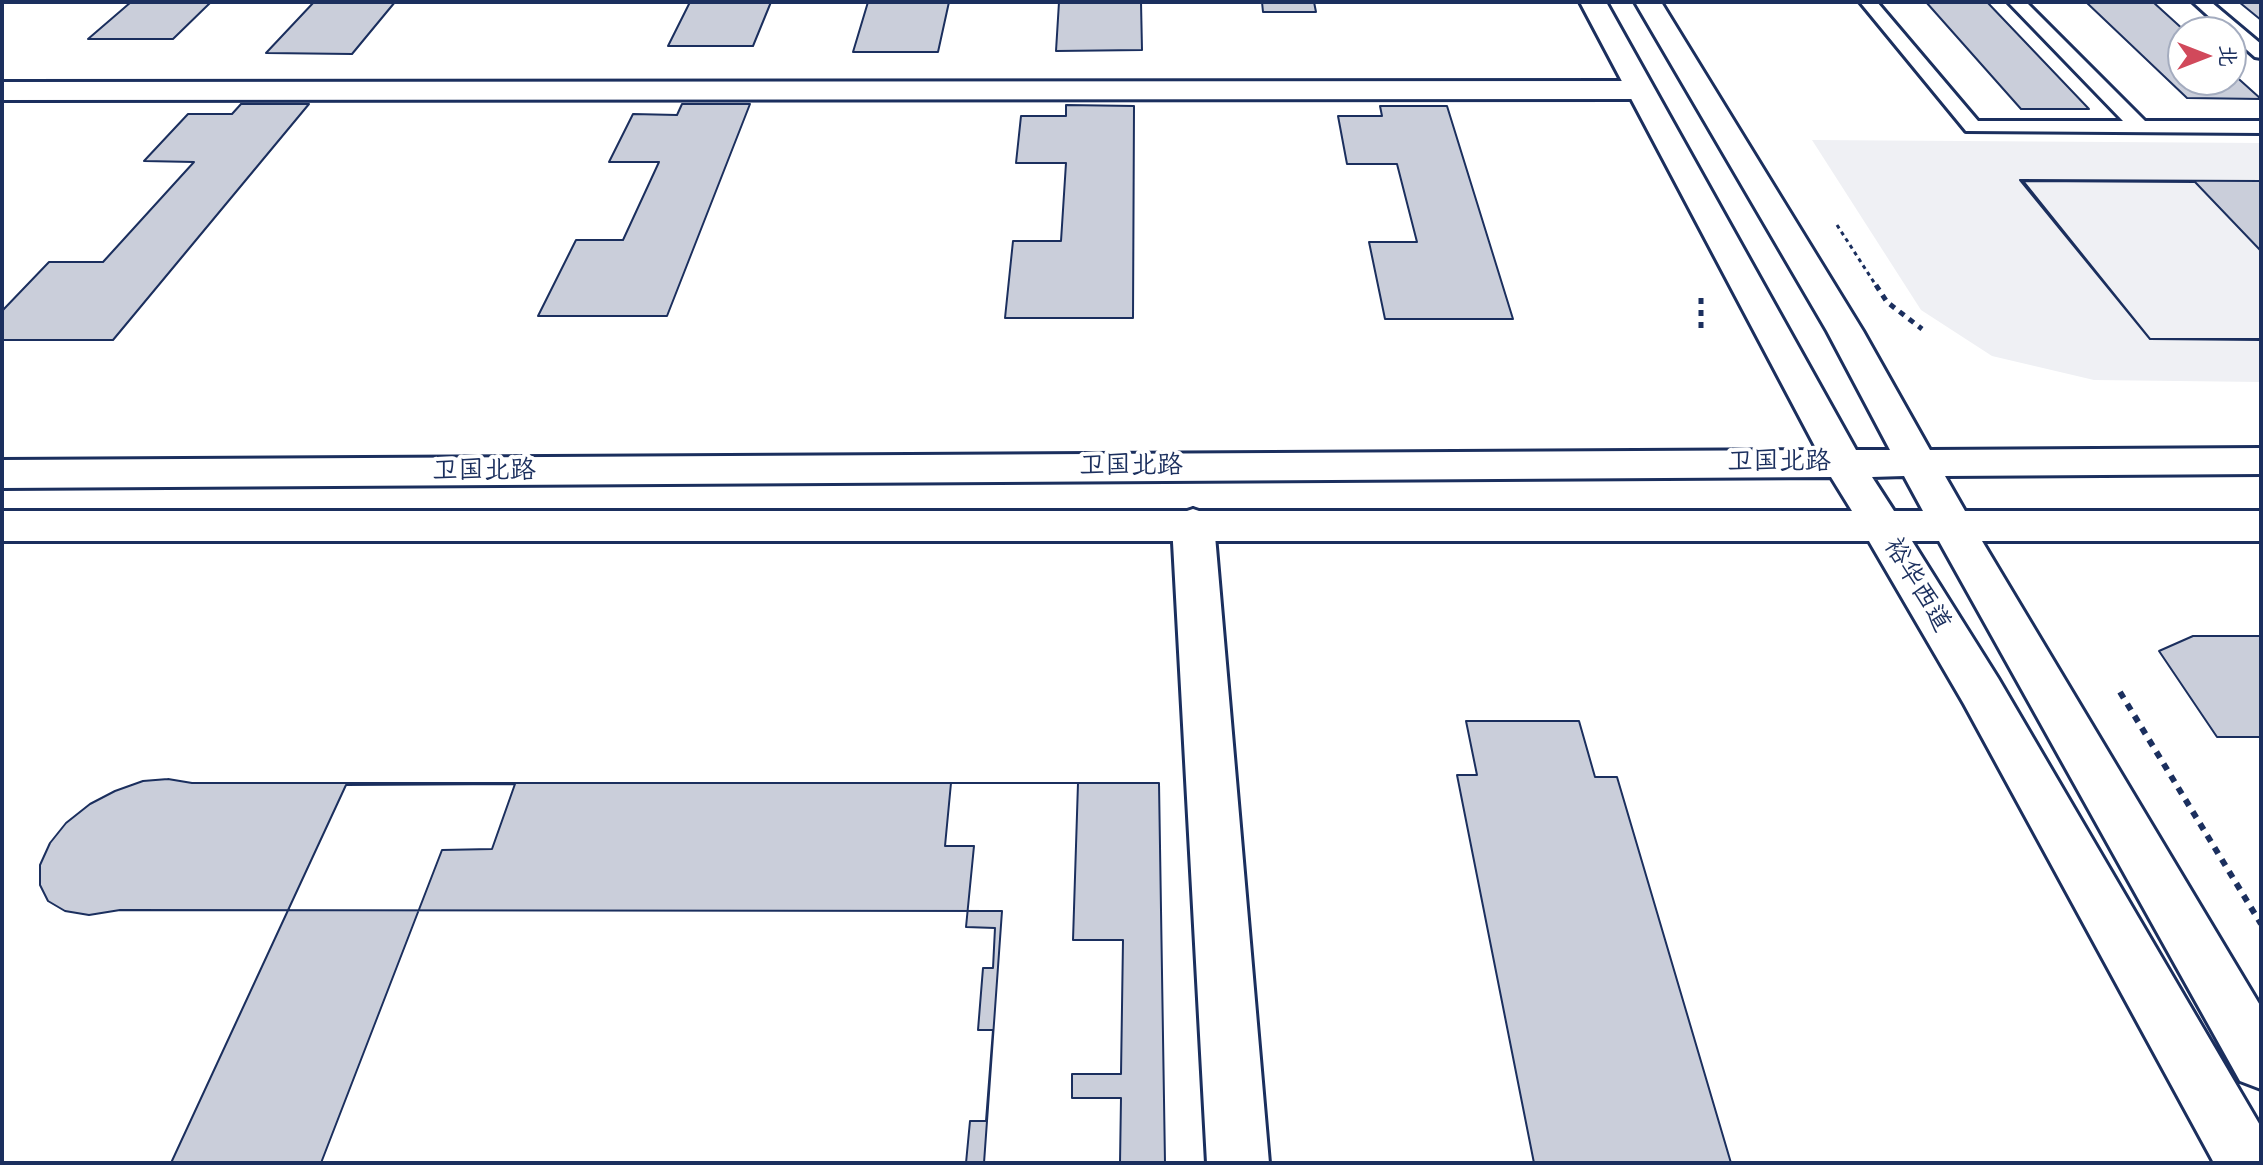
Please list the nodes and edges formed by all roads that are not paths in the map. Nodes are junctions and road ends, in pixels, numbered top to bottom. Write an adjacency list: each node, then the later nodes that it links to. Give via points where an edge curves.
1 (1593, 2): 7 (main road, 裕华西道)
2 (1648, 2): 13 (main road)
3 (1868, 2): 9 (lane, via 1973,127)
4 (2016, 2): 9 (lane)
5 (2201, 2): 6 (lane)
6 (2261, 53)
7 (1639, 90): 8 (main road); 12 (main road, 裕华西道)
8 (2, 91)
9 (2140, 127): 10 (lane)
10 (2261, 127)
11 (2261, 461): 13 (main road, 卫国北路)
12 (1843, 462): 13 (main road, 卫国北路); 14 (main road, 卫国北路); 17 (main road, 裕华西道)
13 (1917, 462): 19 (main road)
14 (2, 474)
15 (1193, 524): 16 (main road, 卫国北路); 17 (main road, 卫国北路); 21 (main road)
16 (2, 526)
17 (1881, 526): 19 (main road, 卫国北路); 22 (main road, 裕华西道, via 1981,691)
18 (2261, 526): 19 (main road, 卫国北路)
19 (1953, 528): 20 (main road)
20 (2261, 1061)
21 (1238, 1163)
22 (2248, 1163)

